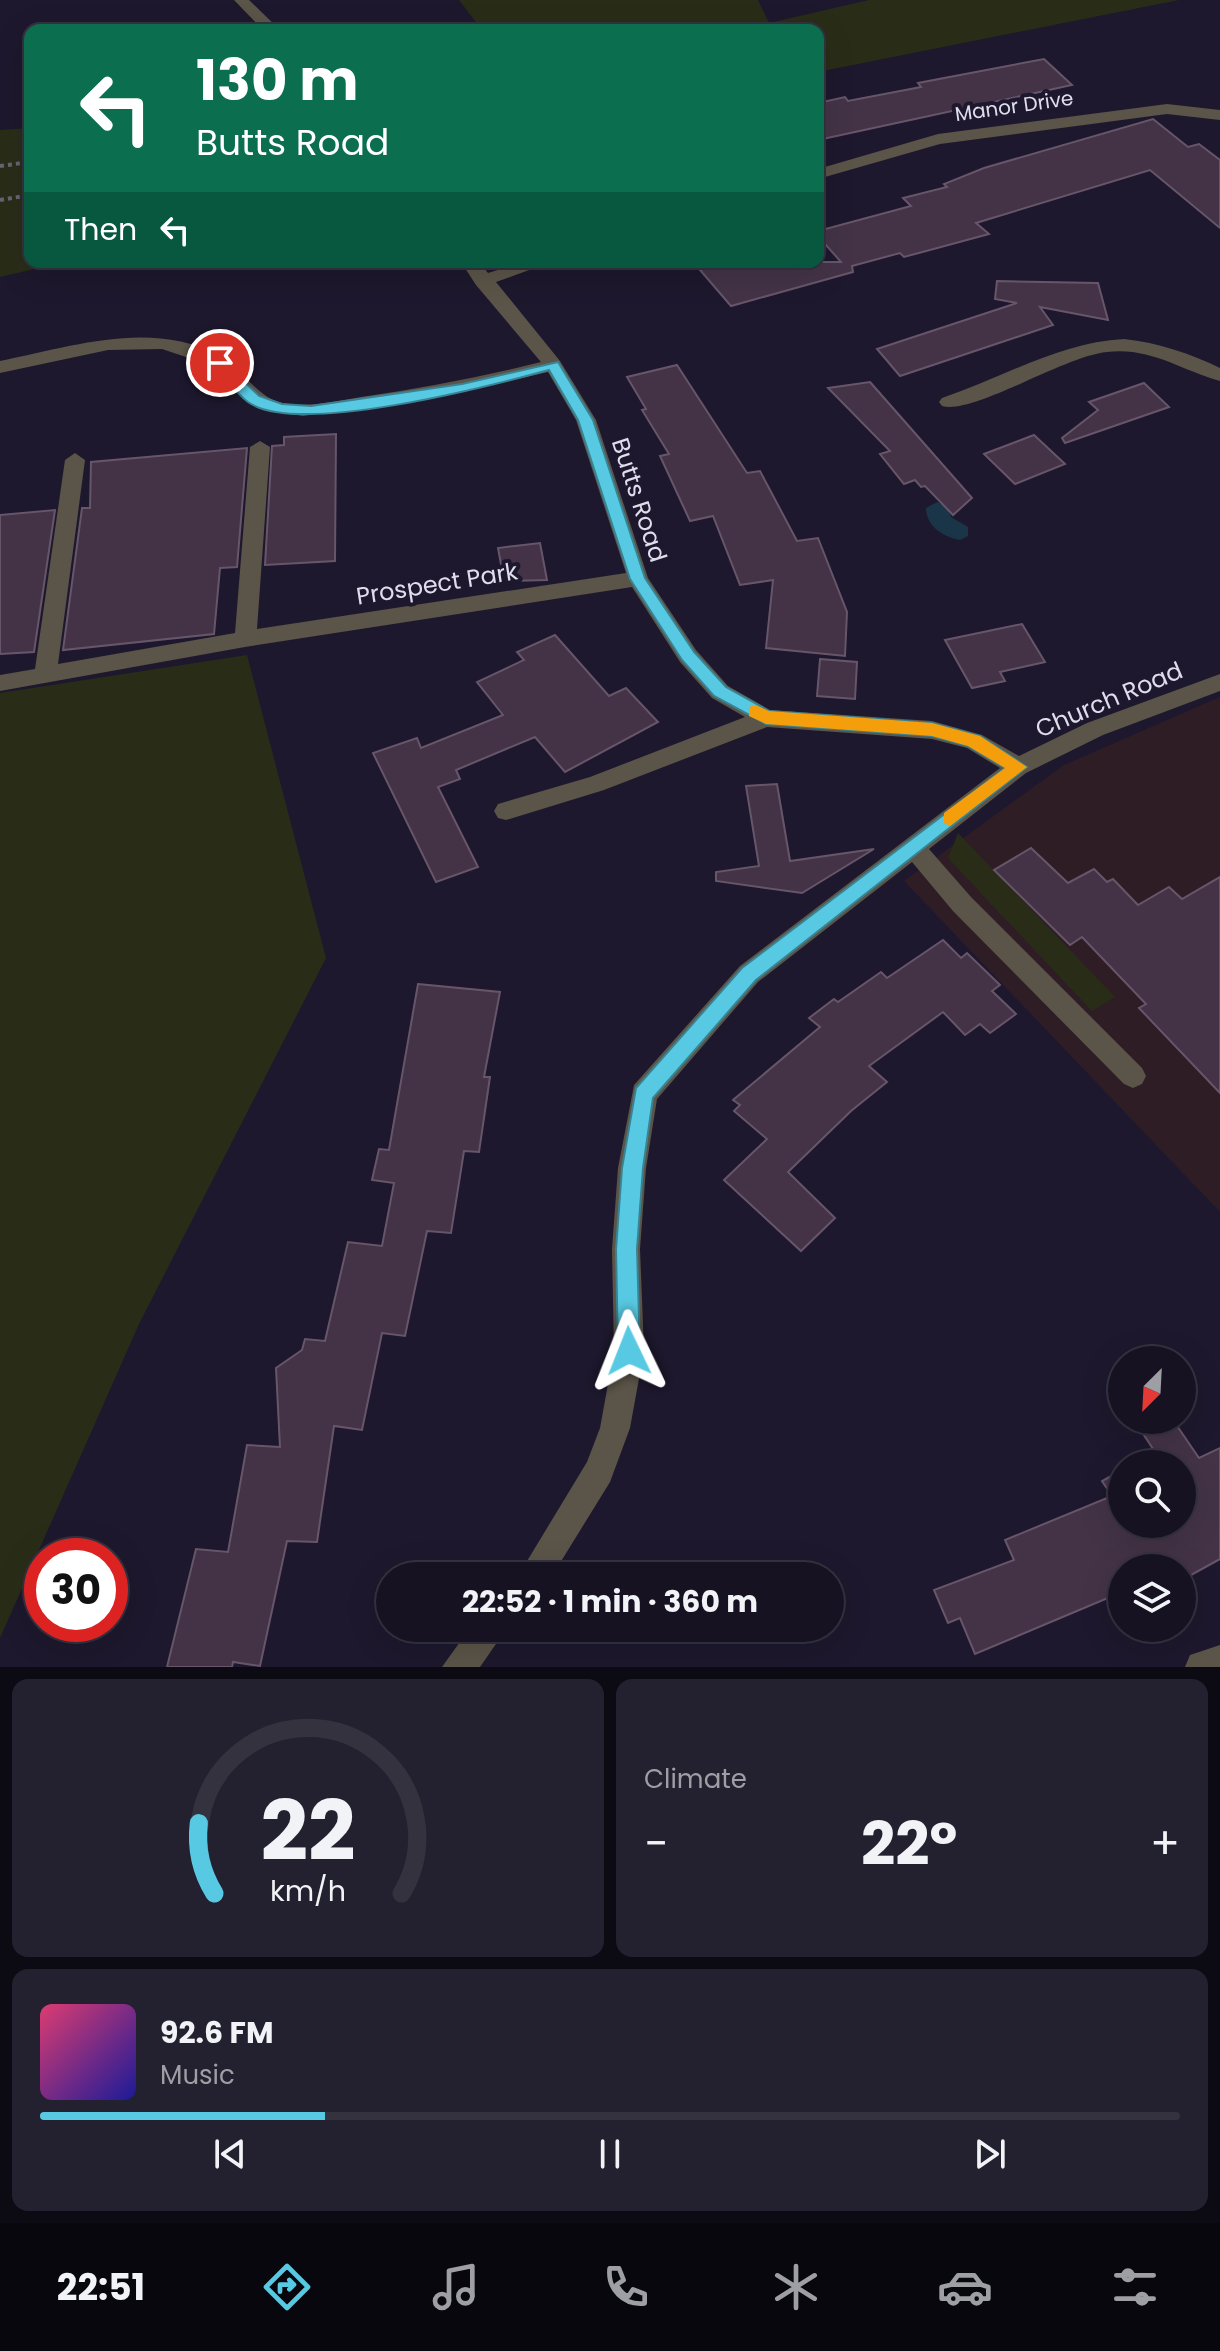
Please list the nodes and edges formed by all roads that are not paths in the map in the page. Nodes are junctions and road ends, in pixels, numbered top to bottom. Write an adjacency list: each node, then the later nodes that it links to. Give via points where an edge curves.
1 (241, 0): 2 (street)
2 (266, 24)
3 (1220, 115): 4 (street, Manor Drive, via 1167,109 987,130)
4 (824, 172)
5 (474, 268): 7 (street, Butts Road)
6 (523, 268): 7 (street)
7 (482, 281): 8 (street, Butts Road)
8 (553, 365): 9 (street, via 462,389 311,410 280,409 254,399 220,363 196,349 161,343 101,344); 14 (street, Butts Road, via 586,420)
9 (0, 367)
10 (1220, 375): 11 (street, via 1144,347 1102,346 1080,349)
11 (949, 402)
12 (260, 447): 15 (street)
13 (75, 460): 16 (street)
14 (638, 579): 15 (street, Prospect Park); 19 (street, Butts Road, via 688,656 720,692)
15 (245, 639): 16 (street, Prospect Park)
16 (45, 675): 18 (street, Prospect Park)
17 (1220, 682): 20 (street, Church Road, via 1095,729)
18 (0, 683)
19 (766, 718): 20 (street, Butts Road, via 932,730 974,741); 21 (street, via 596,784)
20 (1018, 767): 22 (street, Church Road)
21 (506, 811)
22 (913, 847): 23 (street, via 962,904); 24 (street, Church Road, via 749,974 644,1094 626,1249 629,1351 615,1428 599,1471)
23 (1133, 1076)
24 (543, 1562)
25 (480, 1642): 27 (street)
26 (1220, 1662): 28 (street)
27 (459, 1667)
28 (1202, 1667)

